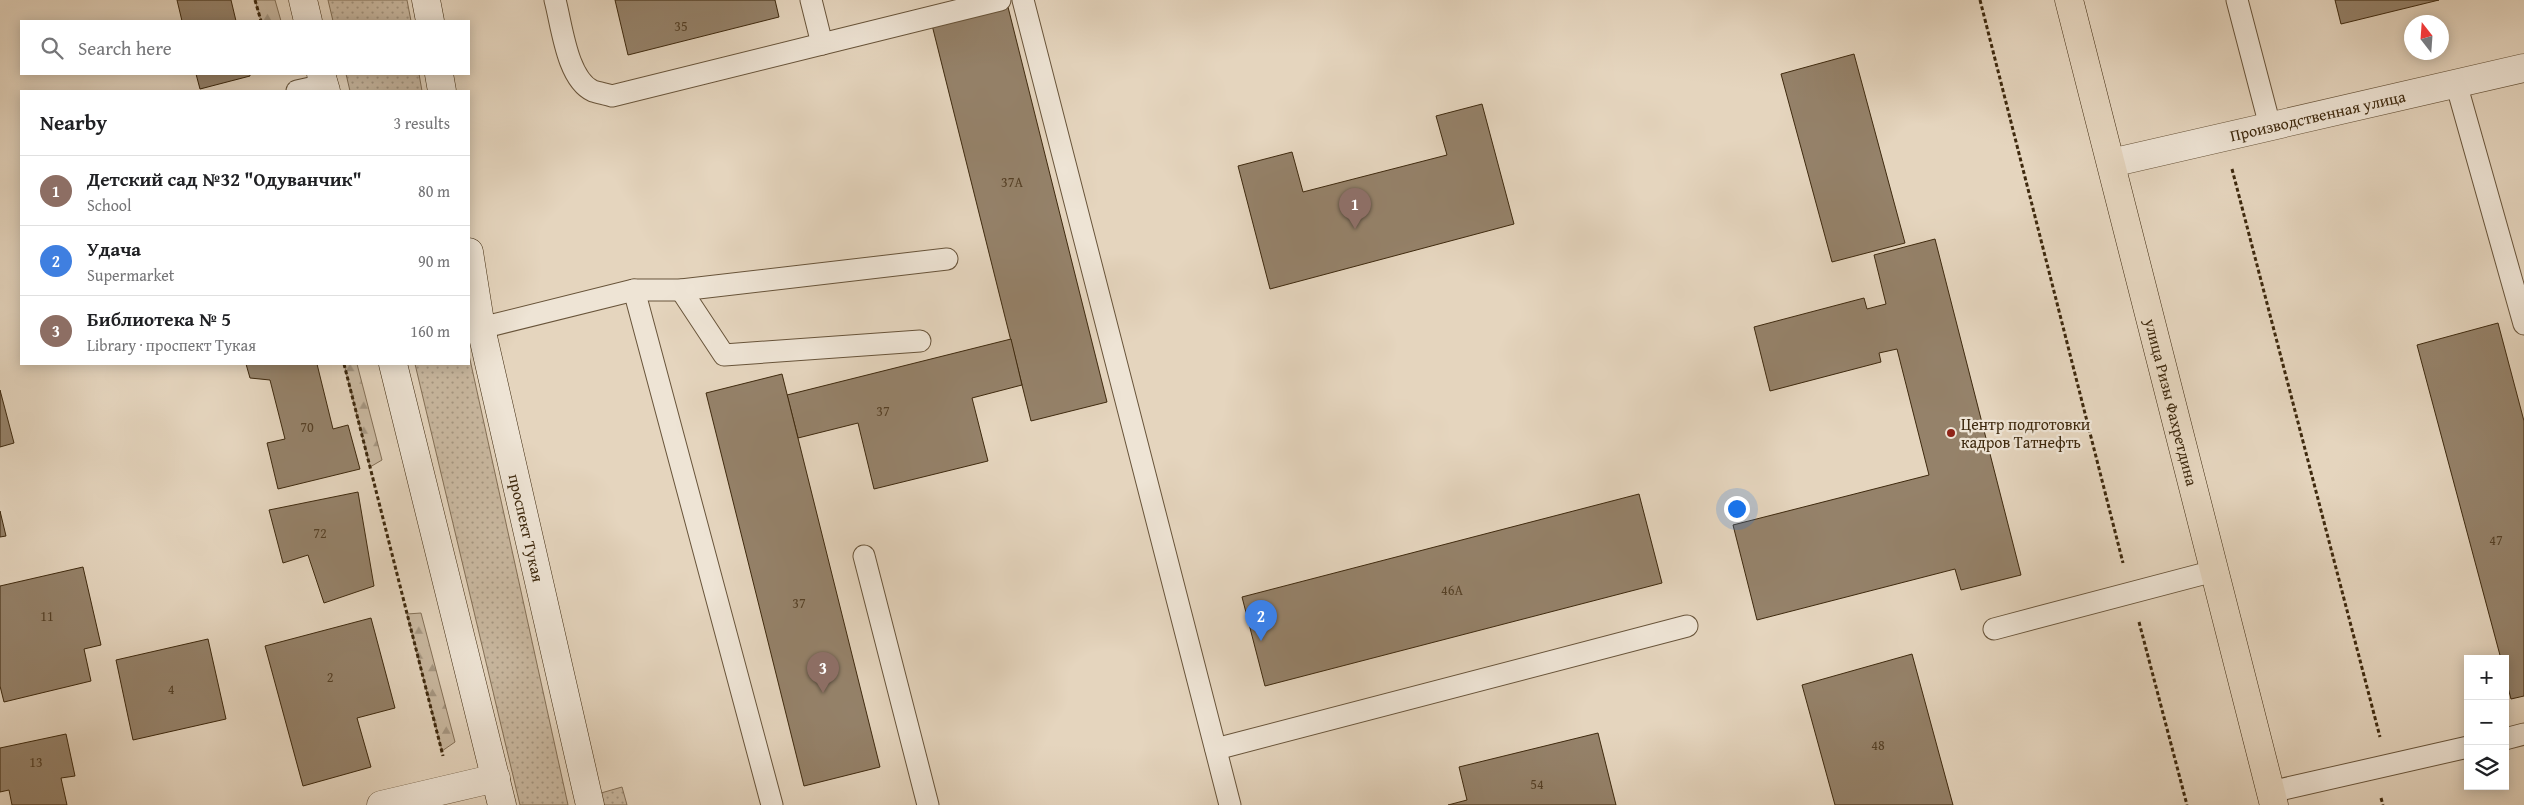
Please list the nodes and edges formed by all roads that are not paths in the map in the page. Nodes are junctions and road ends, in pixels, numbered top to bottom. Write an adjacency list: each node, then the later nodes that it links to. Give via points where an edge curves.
1 (303, 0): 10 (main road)
2 (426, 0): 11 (main road)
3 (555, 0): 12 (lane, via 571,65 579,80 592,91 612,96)
4 (811, 0): 12 (lane)
5 (1000, 0): 9 (lane)
6 (1023, 0): 36 (lane)
7 (2069, 0): 20 (main road, улица Ризы Фахретдина)
8 (2237, 0): 19 (lane)
9 (946, 7): 12 (lane)
10 (308, 20)
11 (430, 20)
12 (822, 44)
13 (2524, 68): 16 (main road, Производственная улица)
14 (439, 75): 18 (main road)
15 (324, 83): 17 (lane)
16 (2456, 83): 19 (main road, Производственная улица); 25 (lane)
17 (300, 90)
18 (442, 90)
19 (2270, 126): 20 (main road, Производственная улица)
20 (2111, 163): 30 (main road, улица Ризы Фахретдина)
21 (470, 258): 26 (main road, проспект Тукая)
22 (947, 259): 24 (lane)
23 (634, 290): 24 (lane); 26 (lane); 42 (lane)
24 (681, 290): 27 (lane, via 724,356)
25 (2524, 324)
26 (482, 328): 41 (main road, проспект Тукая)
27 (920, 341)
28 (393, 365): 37 (main road)
29 (864, 556): 43 (lane)
30 (2214, 571): 32 (lane); 38 (main road, улица Ризы Фахретдина)
31 (1687, 626): 36 (lane)
32 (1994, 629)
33 (2524, 734): 34 (lane)
34 (2509, 738)
35 (2464, 748): 38 (lane)
36 (1216, 749): 44 (lane)
37 (496, 778): 39 (main road); 40 (main road)
38 (2272, 798)
39 (380, 805)
40 (502, 805)
41 (590, 805)
42 (772, 805)
43 (928, 805)
44 (1230, 805)

